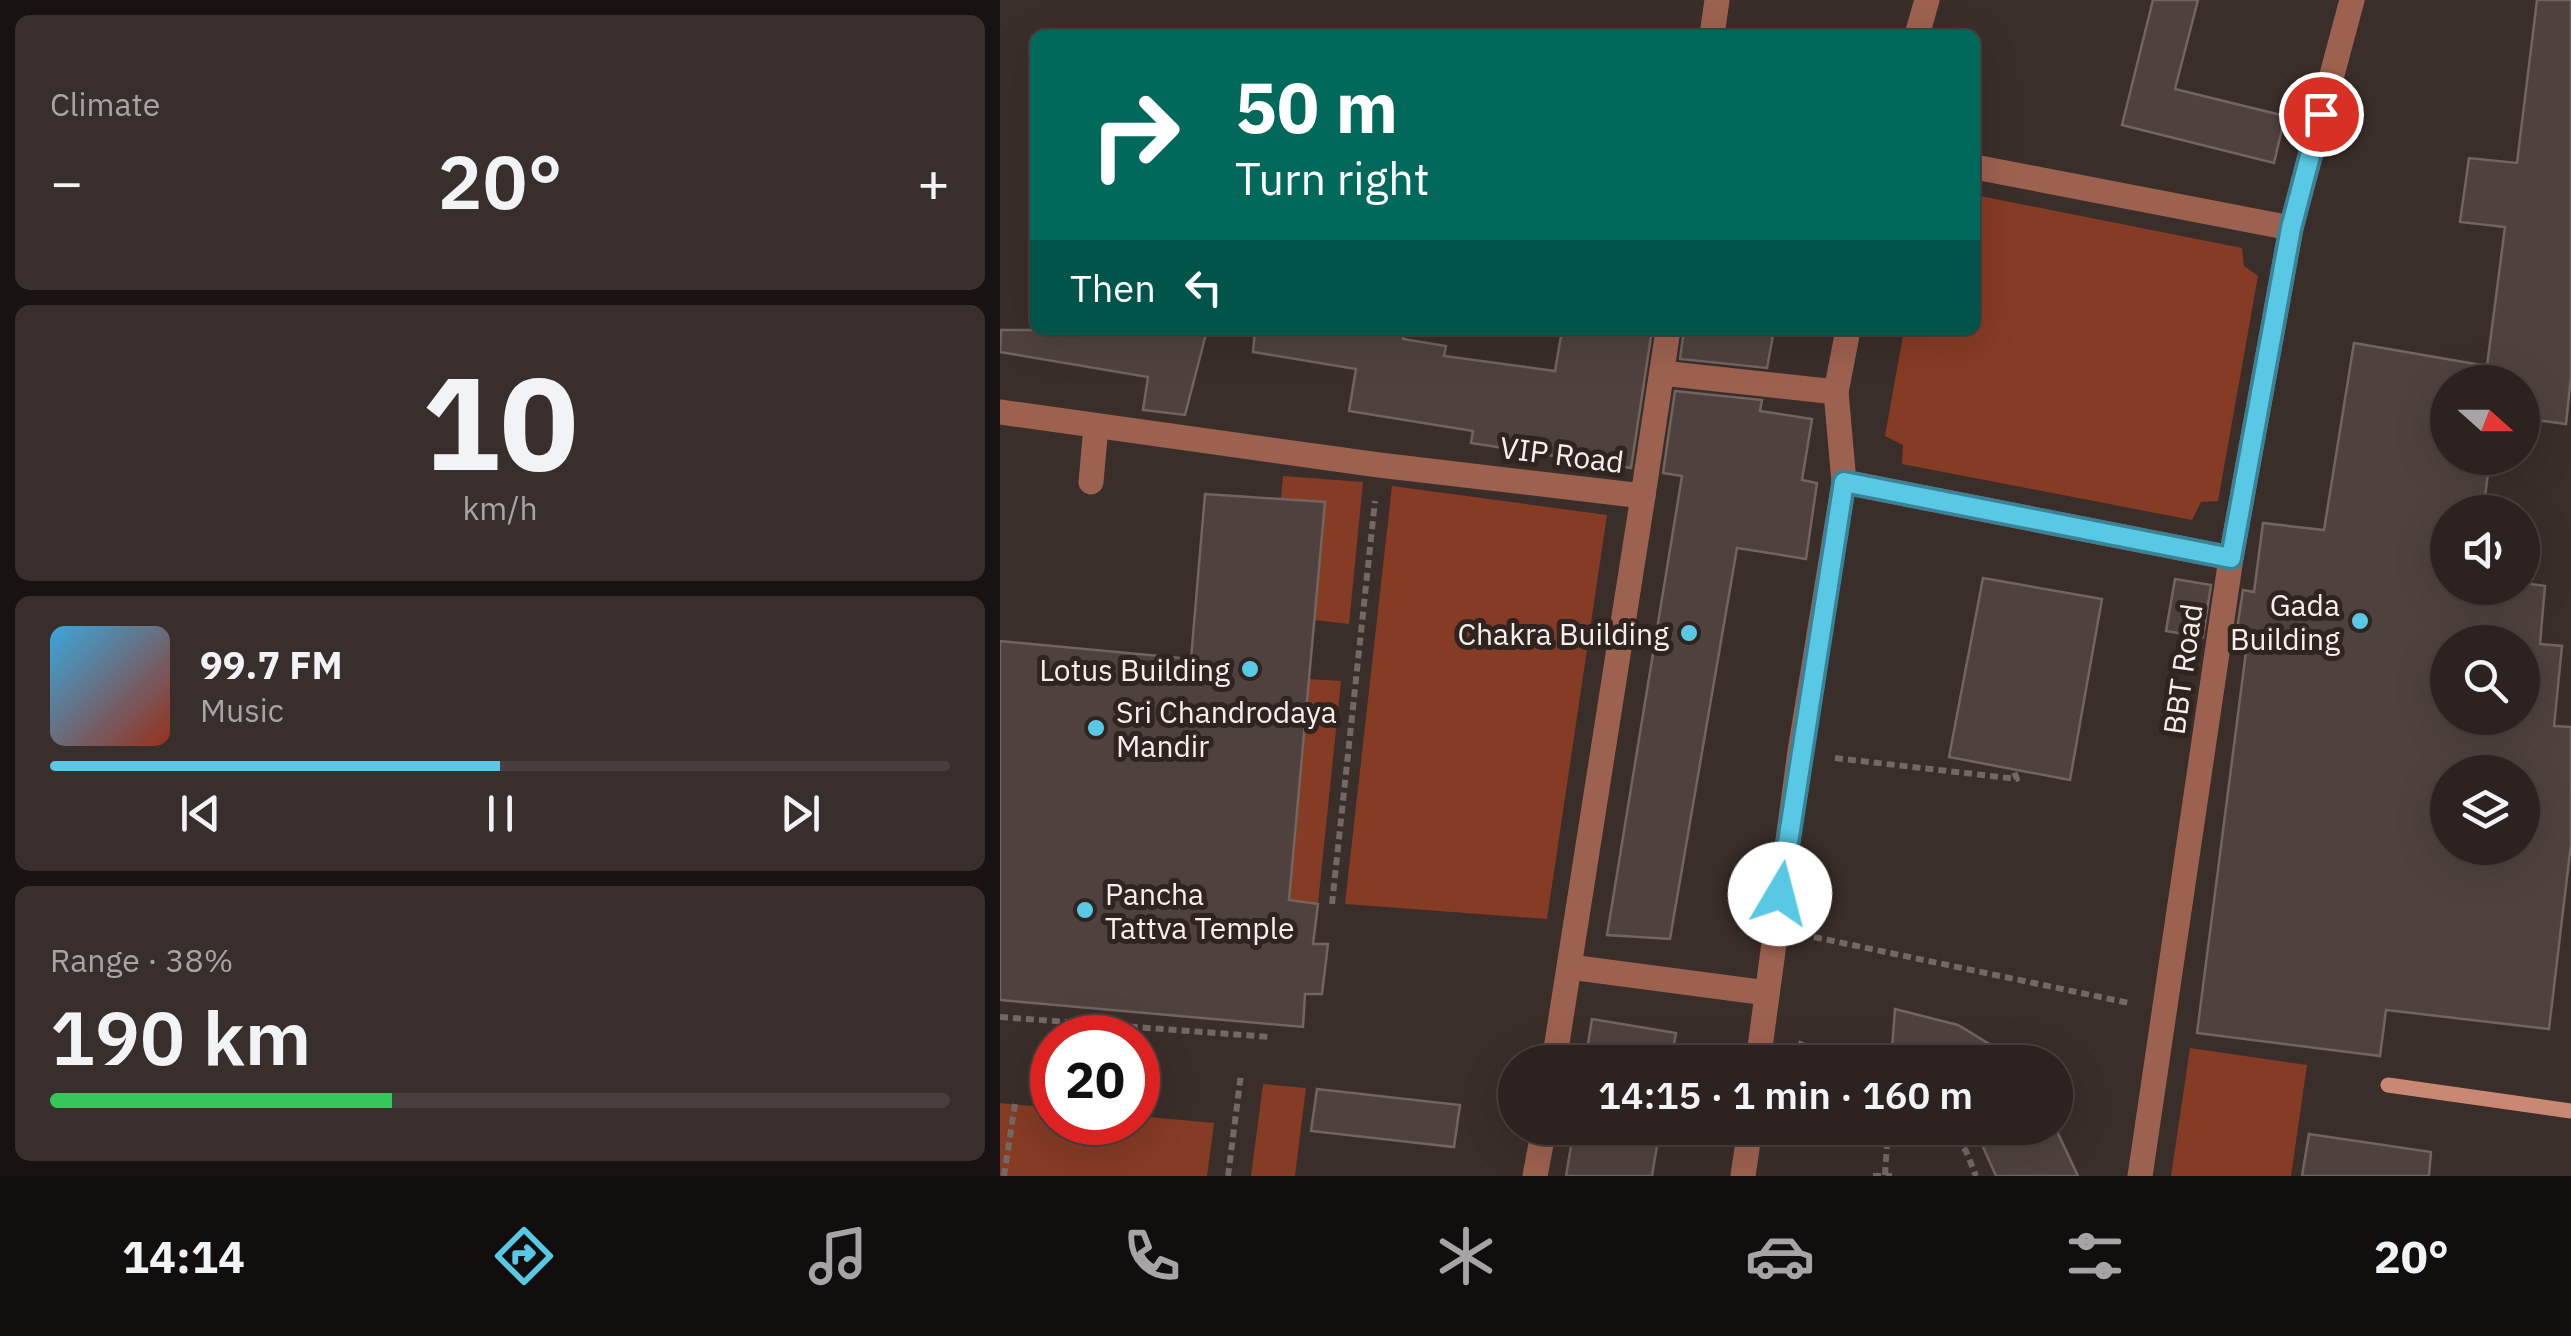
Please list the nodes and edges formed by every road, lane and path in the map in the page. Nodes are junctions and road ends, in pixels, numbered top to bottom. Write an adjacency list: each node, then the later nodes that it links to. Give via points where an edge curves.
1 (1717, 0): 4 (street)
2 (1927, 0): 5 (street)
3 (2352, 0): 7 (street, BBT Road)
4 (1713, 30)
5 (1918, 30)
6 (1980, 168): 7 (street)
7 (2291, 228): 18 (street, BBT Road)
8 (1667, 335): 10 (street)
9 (1847, 335): 11 (street)
10 (1662, 373): 11 (street); 17 (street)
11 (1836, 392): 16 (street)
12 (1000, 412): 13 (street, VIP Road)
13 (1096, 426): 14 (street, VIP Road); 15 (street)
14 (1379, 466): 17 (street, VIP Road); 21 (path)
15 (1090, 482)
16 (1844, 482): 18 (street); 19 (street)
17 (1644, 496): 23 (street, VIP Road)
18 (2231, 558): 25 (street, BBT Road)
19 (1800, 751): 20 (path, via 2017,779); 22 (street)
20 (2013, 769)
21 (1332, 904)
22 (1775, 929): 24 (street); 25 (path)
23 (1570, 967): 24 (street); 29 (street, VIP Road)
24 (1767, 992): 30 (street)
25 (2165, 1010): 45 (street, BBT Road)
26 (1000, 1017): 27 (path)
27 (1270, 1037)
28 (1791, 1039): 31 (path)
29 (1557, 1045)
30 (1760, 1045)
31 (1803, 1045)
32 (1242, 1074): 40 (path)
33 (1015, 1104): 39 (path)
34 (1541, 1145): 41 (street)
35 (1748, 1145): 42 (street)
36 (1888, 1145): 38 (path)
37 (1961, 1145): 44 (path)
38 (1888, 1175): 43 (path)
39 (1004, 1176)
40 (1228, 1176)
41 (1536, 1176)
42 (1743, 1176)
43 (1872, 1176)
44 (1976, 1176)
45 (2140, 1176)

